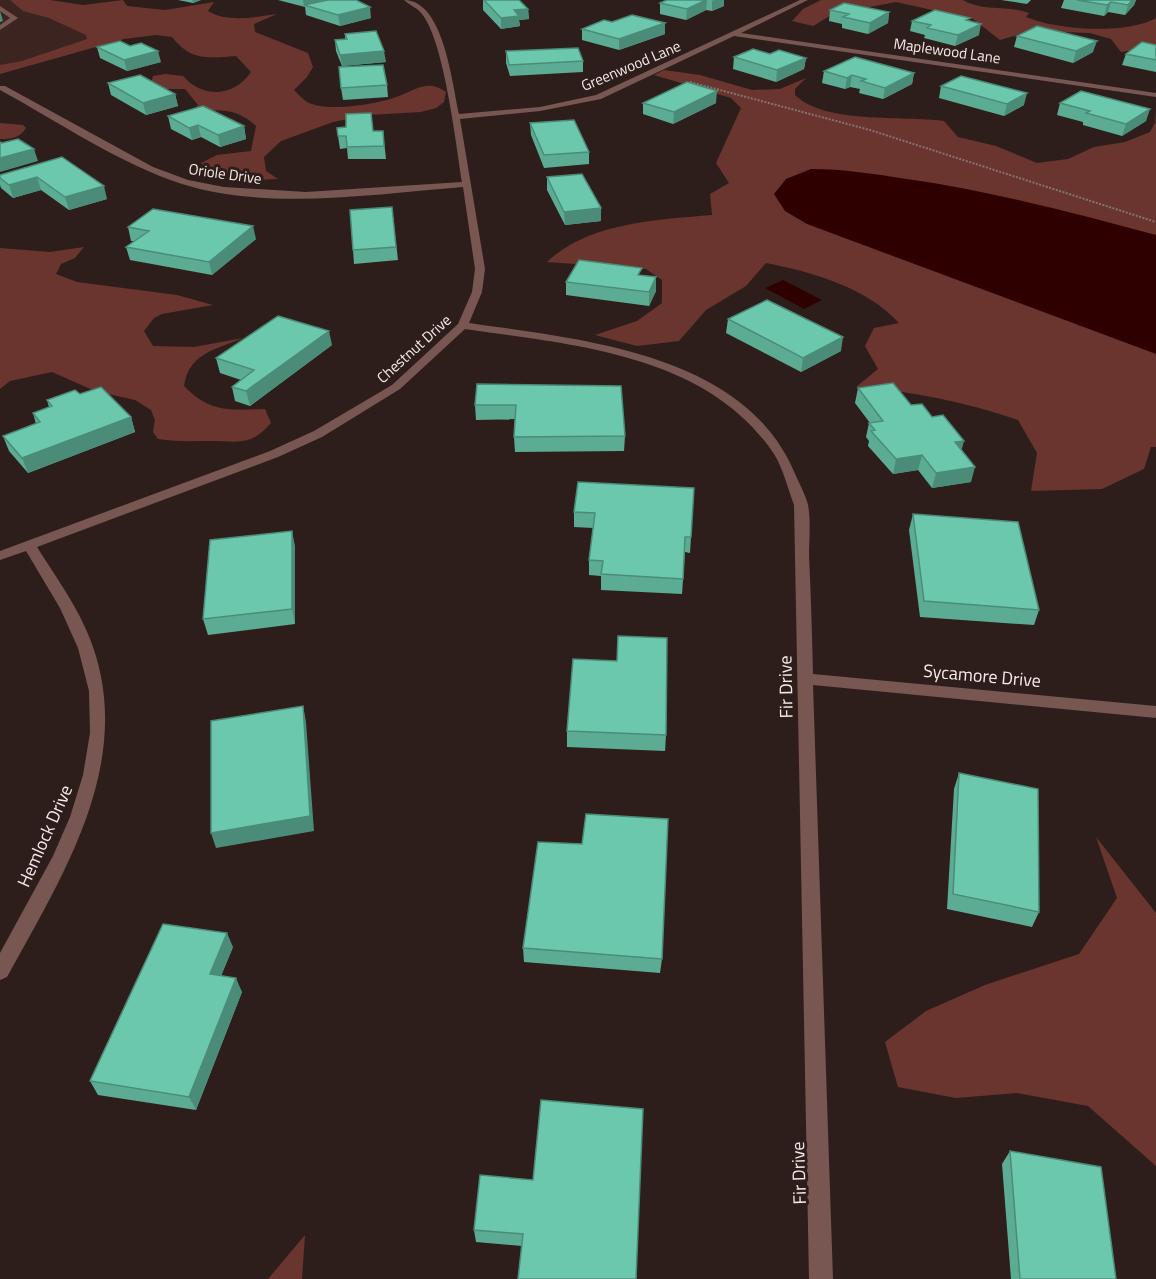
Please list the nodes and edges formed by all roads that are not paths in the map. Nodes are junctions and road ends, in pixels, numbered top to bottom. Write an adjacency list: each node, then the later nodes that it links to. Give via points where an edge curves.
1 (407, 0): 8 (street, Chestnut Drive, via 423,11 437,32)
2 (805, 0): 5 (street, Greenwood Lane)
3 (0, 8): 4 (street, via 15,18)
4 (0, 28)
5 (735, 34): 7 (street, Maplewood Lane); 8 (street, Greenwood Lane, via 583,101)
6 (2, 88): 9 (street, Oriole Drive, via 150,170 212,189 301,193)
7 (1156, 96)
8 (456, 117): 9 (street, Chestnut Drive)
9 (466, 184): 10 (street, Chestnut Drive, via 480,269 477,292)
10 (463, 325): 11 (street, Chestnut Drive, via 396,387 318,434); 13 (street, Fir Drive, via 566,341 650,361 716,389 758,423 786,461 801,505)
11 (29, 545): 12 (street, Chestnut Drive); 15 (street, Hemlock Drive, via 73,619 86,649 95,683 99,740 87,795 50,879)
12 (0, 556)
13 (805, 679): 14 (street, Sycamore Drive); 16 (street, Fir Drive)
14 (1156, 712)
15 (0, 971)
16 (821, 1279)

